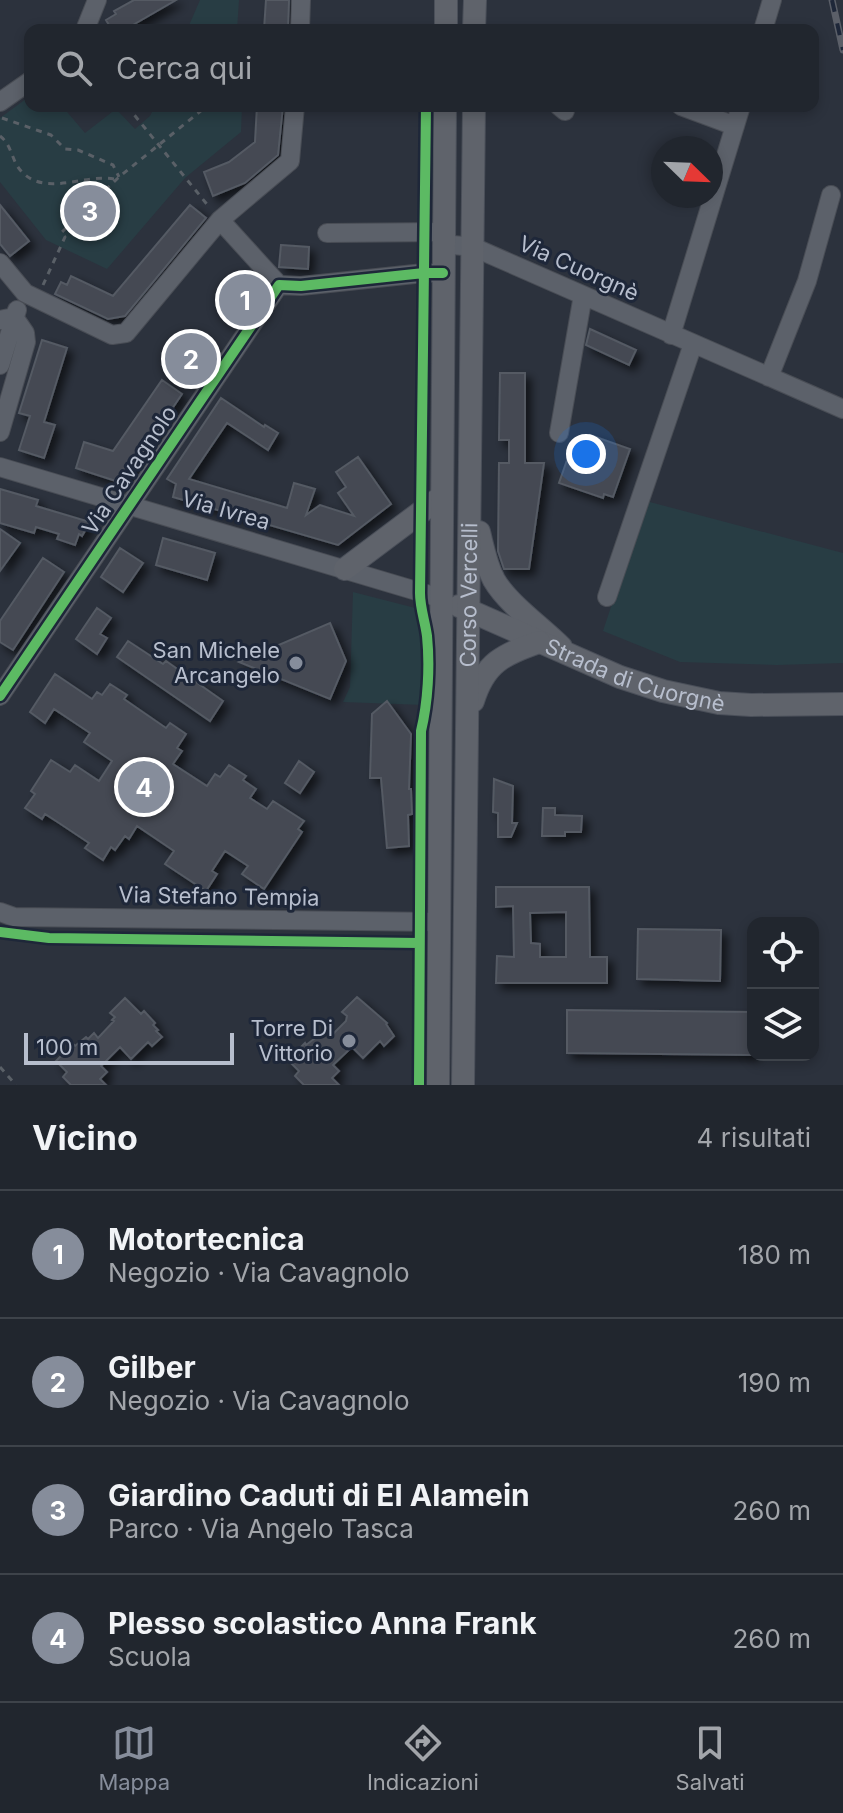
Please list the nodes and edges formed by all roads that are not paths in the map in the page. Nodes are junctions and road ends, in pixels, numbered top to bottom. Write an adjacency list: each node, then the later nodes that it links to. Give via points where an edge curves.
1 (97, 0): 6 (street)
2 (301, 0): 7 (street)
3 (446, 0): 8 (main road)
4 (475, 0): 9 (main road)
5 (772, 0): 10 (street)
6 (87, 24)
7 (300, 24)
8 (446, 24)
9 (474, 24)
10 (765, 24)
11 (24, 85): 12 (street)
12 (0, 102)
13 (294, 112): 20 (street, via 290,161)
14 (445, 112): 22 (main road, Corso Vercelli)
15 (474, 112): 23 (main road, Corso Vercelli)
16 (697, 112): 18 (street)
17 (739, 112): 18 (street)
18 (735, 126): 30 (street)
19 (831, 195): 33 (street, via 807,281)
20 (220, 220): 26 (street); 28 (street, via 126,333 112,335)
21 (327, 233): 22 (street, Via Cuorgnè)
22 (443, 238): 23 (street, Via Cuorgnè); 25 (main road, Corso Vercelli)
23 (473, 247): 27 (street, Via Cuorgnè); 39 (main road, Corso Vercelli)
24 (0, 263): 28 (street)
25 (443, 273): 26 (street); 38 (main road, Corso Vercelli)
26 (279, 285): 40 (street, Via Cavagnolo)
27 (583, 295): 30 (street, Via Cuorgnè); 36 (street)
28 (31, 296): 29 (street)
29 (7, 319): 32 (street); 35 (street, via 25,333 26,342)
30 (671, 335): 31 (street, Via Cuorgnè)
31 (693, 344): 33 (street, Via Cuorgnè); 42 (street)
32 (0, 365)
33 (769, 377): 34 (street, Via Cuorgnè)
34 (843, 409)
35 (0, 432)
36 (559, 433)
37 (0, 467): 40 (street, Via Ivrea)
38 (441, 497): 41 (main road); 43 (main road, Corso Vercelli)
39 (469, 497): 44 (main road, Corso Vercelli); 46 (main road, via 496,582)
40 (128, 507): 41 (street, Via Ivrea); 47 (street, Via Cavagnolo)
41 (345, 569): 43 (street, Via Ivrea)
42 (607, 597)
43 (440, 598): 44 (main road, Strada di Cuorgnè); 51 (main road, Corso Vercelli)
44 (470, 611): 45 (main road, Strada di Cuorgnè); 49 (main road, Corso Vercelli)
45 (539, 642): 46 (main road, Strada di Cuorgnè); 49 (main road, via 491,666 478,685)
46 (567, 654): 48 (main road, Strada di Cuorgnè, via 683,696 751,705)
47 (0, 696)
48 (843, 704)
49 (468, 718): 53 (main road, Corso Vercelli)
50 (0, 912): 51 (street, Via Stefano Tempia, via 14,917)
51 (438, 922): 52 (main road, Corso Vercelli)
52 (438, 1085)
53 (463, 1085)

